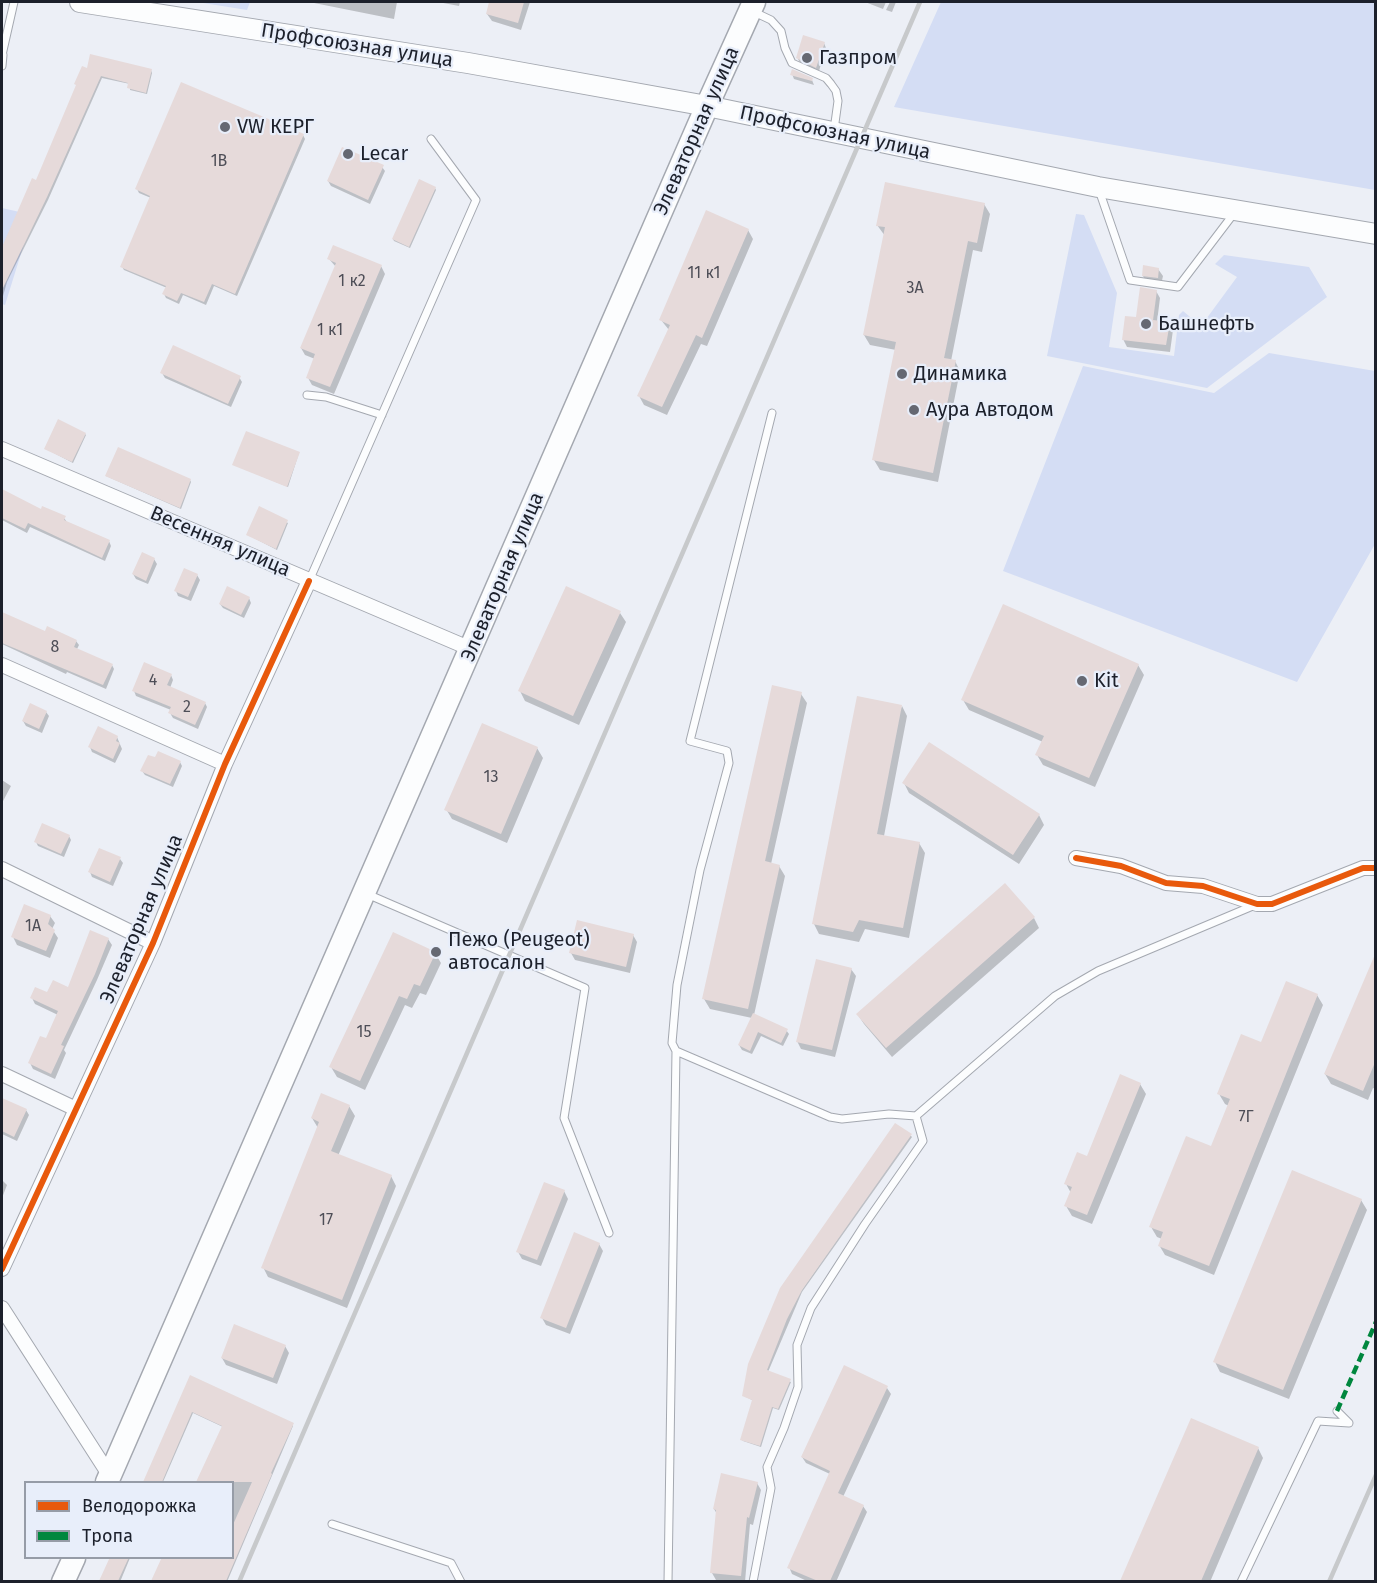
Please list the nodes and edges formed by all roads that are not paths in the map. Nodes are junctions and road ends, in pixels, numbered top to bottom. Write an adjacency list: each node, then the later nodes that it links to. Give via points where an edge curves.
1 (14, 2): 4 (lane)
2 (80, 2): 6 (main road, Профсоюзная улица, via 468,63)
3 (752, 6): 6 (main road, Элеваторная улица); 7 (lane, via 781,31 792,63 826,78 836,91)
4 (2, 55): 5 (lane)
5 (2, 66)
6 (707, 106): 7 (main road, Профсоюзная улица); 17 (main road, Элеваторная улица)
7 (834, 133): 9 (main road, Профсоюзная улица)
8 (431, 139): 14 (lane, via 476,200)
9 (1098, 187): 10 (main road, Профсоюзная улица); 10 (lane, via 1130,280 1178,287)
10 (1236, 211): 11 (main road, Профсоюзная улица)
11 (1376, 234)
12 (308, 395): 14 (lane)
13 (772, 413): 26 (lane, via 690,741 727,751 729,763 700,870 677,985 672,1043)
14 (382, 415): 16 (lane)
15 (2, 449): 16 (street, Весенняя улица)
16 (309, 581): 17 (street, Весенняя улица); 19 (street, Элеваторная улица)
17 (471, 649): 23 (main road, Элеваторная улица)
18 (2, 665): 19 (street)
19 (225, 764): 25 (street, Элеваторная улица)
20 (1076, 858): 24 (street, via 1121,866 1166,883 1203,886)
21 (1376, 868): 24 (street, via 1363,868 1272,904)
22 (2, 869): 25 (street)
23 (365, 893): 30 (lane, via 585,988 564,1118); 34 (main road, Элеваторная улица)
24 (1257, 904): 29 (lane, via 1108,967 1055,996)
25 (153, 943): 28 (street, Элеваторная улица)
26 (676, 1050): 29 (lane, via 830,1117); 39 (lane)
27 (2, 1074): 28 (street)
28 (76, 1109): 31 (street, Элеваторная улица)
29 (916, 1116): 40 (lane, via 923,1141 811,1308 797,1345 798,1387 767,1467 771,1488)
30 (609, 1233)
31 (2, 1269)
32 (2, 1308): 34 (street)
33 (1337, 1411): 41 (lane, via 1349,1422 1318,1421)
34 (109, 1479)
35 (332, 1524): 38 (lane, via 451,1563)
36 (73, 1559): 37 (main road)
37 (63, 1581)
38 (461, 1581)
39 (668, 1581)
40 (753, 1581)
41 (1241, 1581)

